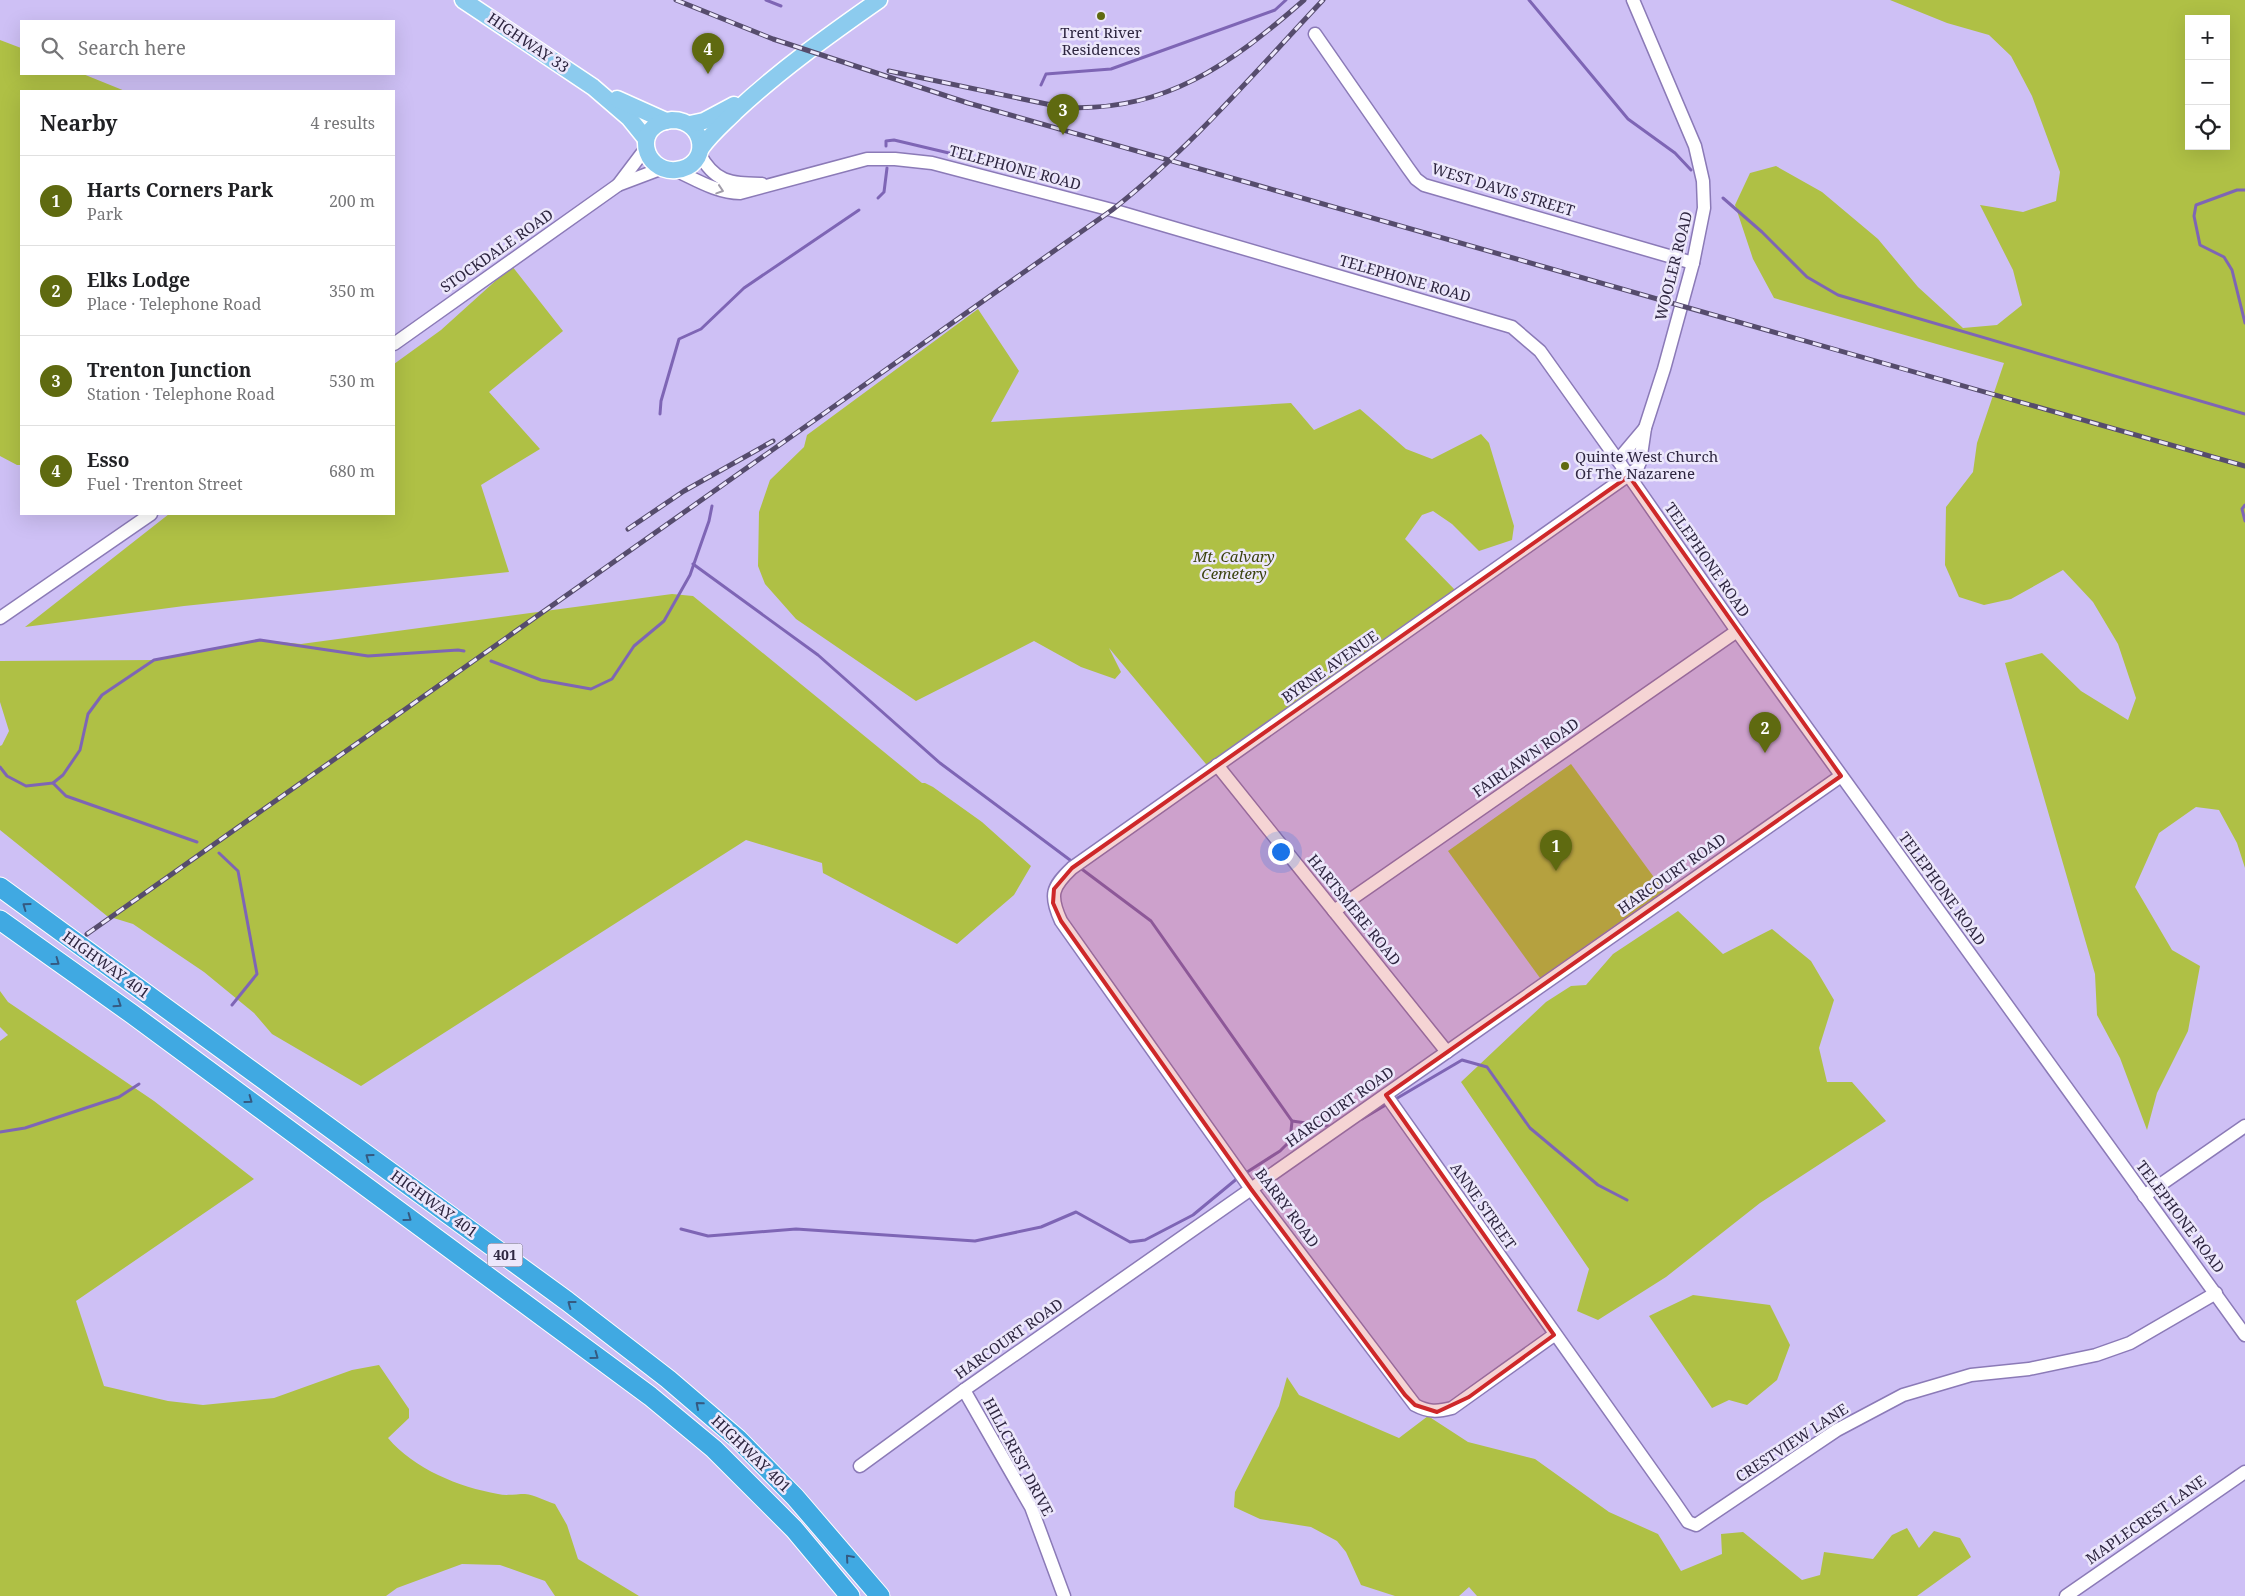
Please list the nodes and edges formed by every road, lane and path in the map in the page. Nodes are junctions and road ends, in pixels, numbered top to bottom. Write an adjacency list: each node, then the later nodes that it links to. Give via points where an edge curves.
1 (463, 0): 5 (main road, HIGHWAY 33)
2 (879, 0): 6 (main road, via 805,52)
3 (1633, 0): 14 (street, WOOLER ROAD, via 1695,146 1702,172 1704,208)
4 (1315, 34): 14 (street, WEST DAVIS STREET, via 1416,179 1424,185)
5 (593, 87): 7 (main road, HIGHWAY 33); 9 (main road, HIGHWAY 33, via 629,118)
6 (750, 98): 8 (main road, via 704,121); 10 (main road, via 709,137)
7 (666, 121): 8 (main road, via 680,120); 9 (main road, via 652,127)
8 (690, 124): 10 (main road, via 698,134)
9 (646, 143): 11 (main road, via 652,160); 13 (street, STOCKDALE ROAD)
10 (700, 150): 11 (main road, via 692,164 683,169); 12 (street, TELEPHONE ROAD, via 713,172 723,180)
11 (669, 169): 12 (street, TELEPHONE ROAD, one-way to 12, via 732,193); 13 (street, STOCKDALE ROAD)
12 (779, 184): 17 (street, TELEPHONE ROAD, via 867,159 932,163 1112,210 1512,327 1540,351)
13 (618, 185): 15 (street, STOCKDALE ROAD)
14 (1693, 263): 16 (street, WOOLER ROAD)
15 (395, 343)
16 (1645, 428): 17 (street, WOOLER ROAD); 18 (street, WOOLER ROAD, via 1640,462)
17 (1618, 460): 18 (street, TELEPHONE ROAD)
18 (1630, 476): 21 (street, TELEPHONE ROAD); 22 (street, BYRNE AVENUE)
19 (150, 515): 20 (street)
20 (0, 618)
21 (1736, 631): 23 (street, TELEPHONE ROAD); 26 (street, FAIRLAWN ROAD)
22 (1217, 766): 25 (street, BYRNE AVENUE, via 1072,868); 26 (street, HARTSMERE ROAD)
23 (1841, 776): 28 (street, HARCOURT ROAD); 32 (street, TELEPHONE ROAD)
24 (0, 887): 40 (highway, HIGHWAY 401 / 401, one-way to 24, via 795,1497 738,1439 668,1379 567,1301)
25 (1054, 890): 31 (street, BARRY ROAD, via 1053,903 1061,921)
26 (1334, 911): 28 (street, HARTSMERE ROAD)
27 (0, 920): 39 (highway, HIGHWAY 401 / 401, one-way to 39, via 650,1396 714,1449 794,1529)
28 (1447, 1052): 29 (street, HARCOURT ROAD)
29 (1386, 1095): 31 (street, HARCOURT ROAD); 34 (street, ANNE STREET)
30 (2245, 1126): 32 (street)
31 (1252, 1189): 34 (street, BARRY ROAD, via 1405,1395 1425,1410 1437,1412 1452,1408); 36 (street, HARCOURT ROAD)
32 (2144, 1196): 33 (street, TELEPHONE ROAD)
33 (2216, 1293): 34 (street, CRESTVIEW LANE, via 2130,1343 2096,1355 2029,1369 1971,1375 1903,1395 1837,1430 1696,1525 1688,1522); 35 (street, TELEPHONE ROAD)
34 (1554, 1335)
35 (2245, 1335)
36 (964, 1390): 37 (street, HARCOURT ROAD); 41 (street, HILLCREST DRIVE, via 1030,1507)
37 (860, 1466)
38 (2245, 1472): 42 (street, MAPLECREST LANE)
39 (850, 1596)
40 (880, 1596)
41 (1064, 1596)
42 (2066, 1596)

